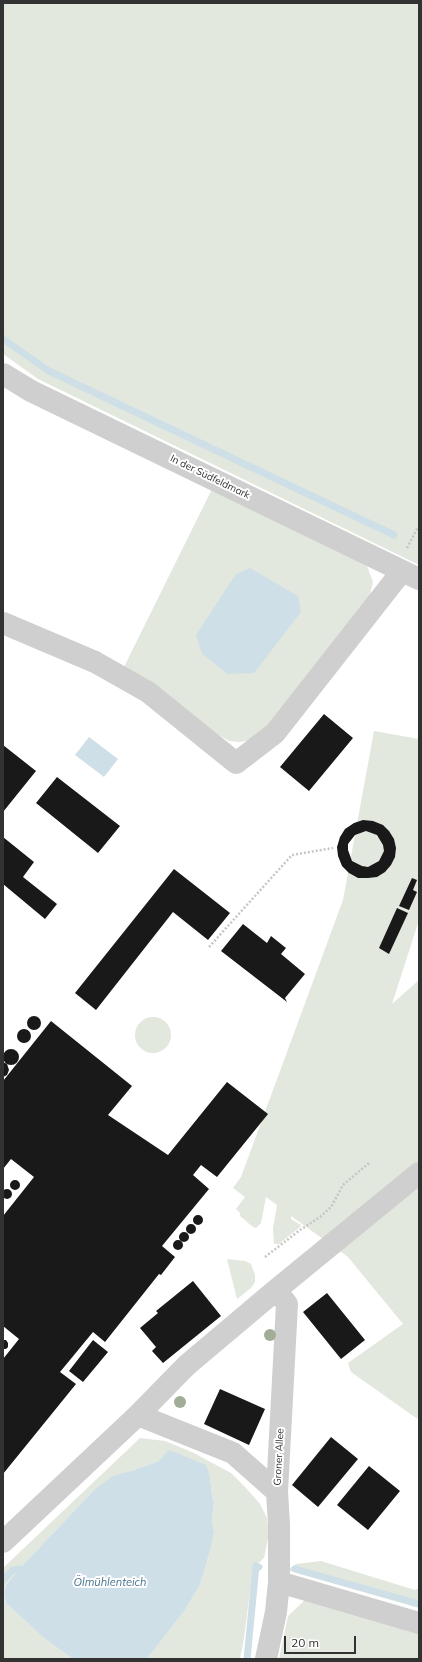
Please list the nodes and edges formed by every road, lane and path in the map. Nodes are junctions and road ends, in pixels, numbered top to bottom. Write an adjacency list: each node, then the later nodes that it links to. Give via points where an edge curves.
1 (3, 374): 2 (street, In der Südfeldmark, via 31,391)
2 (411, 575): 3 (street, via 275,733 236,763 148,692 95,662)
3 (3, 623)
4 (334, 848): 5 (path, via 292,855)
5 (209, 948)
6 (369, 1163): 8 (path, via 343,1185 331,1207 320,1217)
7 (419, 1173): 9 (street)
8 (265, 1257)
9 (276, 1290): 10 (street, via 187,1366); 11 (street, Groner Allee, via 287,1304)
10 (138, 1415): 11 (street, Groner Allee, via 233,1454); 12 (street)
11 (277, 1492): 13 (street)
12 (3, 1542)
13 (279, 1582): 14 (street); 15 (street, via 276,1612)
14 (419, 1623)
15 (266, 1659)

